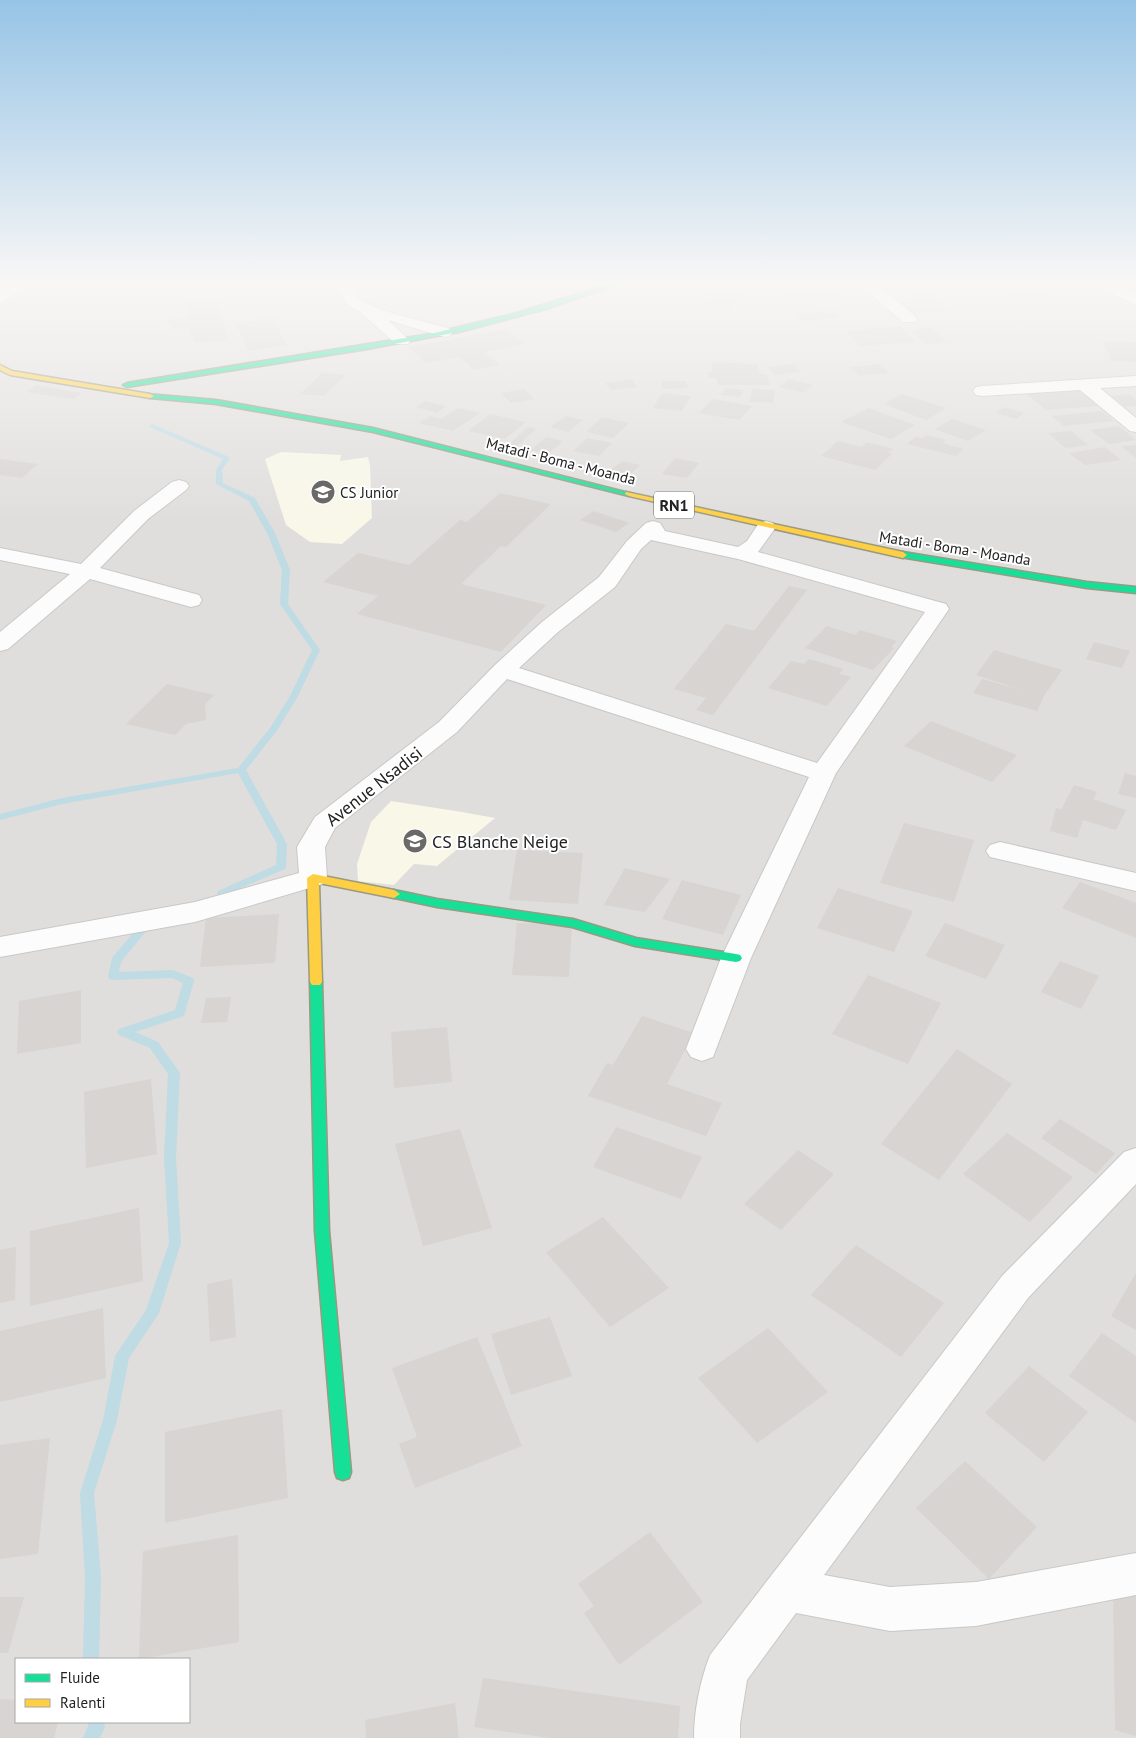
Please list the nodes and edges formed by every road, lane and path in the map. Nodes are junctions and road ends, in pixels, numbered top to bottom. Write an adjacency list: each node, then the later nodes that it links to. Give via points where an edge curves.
1 (270, 361): 3 (main road)
2 (0, 366): 4 (main road, Matadi - Boma - Moanda / RN1); 8 (main road, Matadi - Boma - Moanda / RN1, via 10,373)
3 (238, 366): 4 (main road); 5 (main road)
4 (141, 377): 8 (main road); 10 (main road, Matadi - Boma - Moanda / RN1)
5 (229, 378)
6 (1136, 380): 7 (street)
7 (1084, 384): 9 (street); 11 (street)
8 (103, 389): 10 (main road, Matadi - Boma - Moanda / RN1, via 189,402)
9 (982, 391)
10 (223, 400): 13 (main road, Matadi - Boma - Moanda / RN1, via 418,440)
11 (1136, 427)
12 (179, 486): 18 (street, via 141,515)
13 (669, 504): 14 (street, Avenue Nsadisi); 15 (main road, Matadi - Boma - Moanda / RN1)
14 (653, 527): 17 (street, via 656,535); 22 (street, Avenue Nsadisi, via 634,545 607,582)
15 (766, 527): 17 (street, via 754,545); 19 (main road, Matadi - Boma - Moanda / RN1, via 883,552)
16 (0, 554): 18 (street)
17 (742, 554): 23 (street, via 938,609)
18 (86, 571): 20 (street); 21 (street)
19 (1136, 590)
20 (191, 600)
21 (0, 644)
22 (503, 670): 23 (street); 25 (street, Avenue Nsadisi, via 448,727 324,823 311,847)
23 (823, 773): 28 (street)
24 (1000, 851): 26 (street)
25 (313, 878): 27 (street, via 195,912); 28 (main road, via 437,903 573,923 635,942); 31 (main road, via 322,1231)
26 (1136, 882)
27 (0, 947)
28 (736, 958): 29 (street)
29 (702, 1049)
30 (1136, 1162): 33 (street, via 1015,1287)
31 (344, 1472)
32 (1136, 1574): 33 (street, via 976,1604 890,1609)
33 (786, 1590): 34 (street, via 726,1671)
34 (717, 1738)

